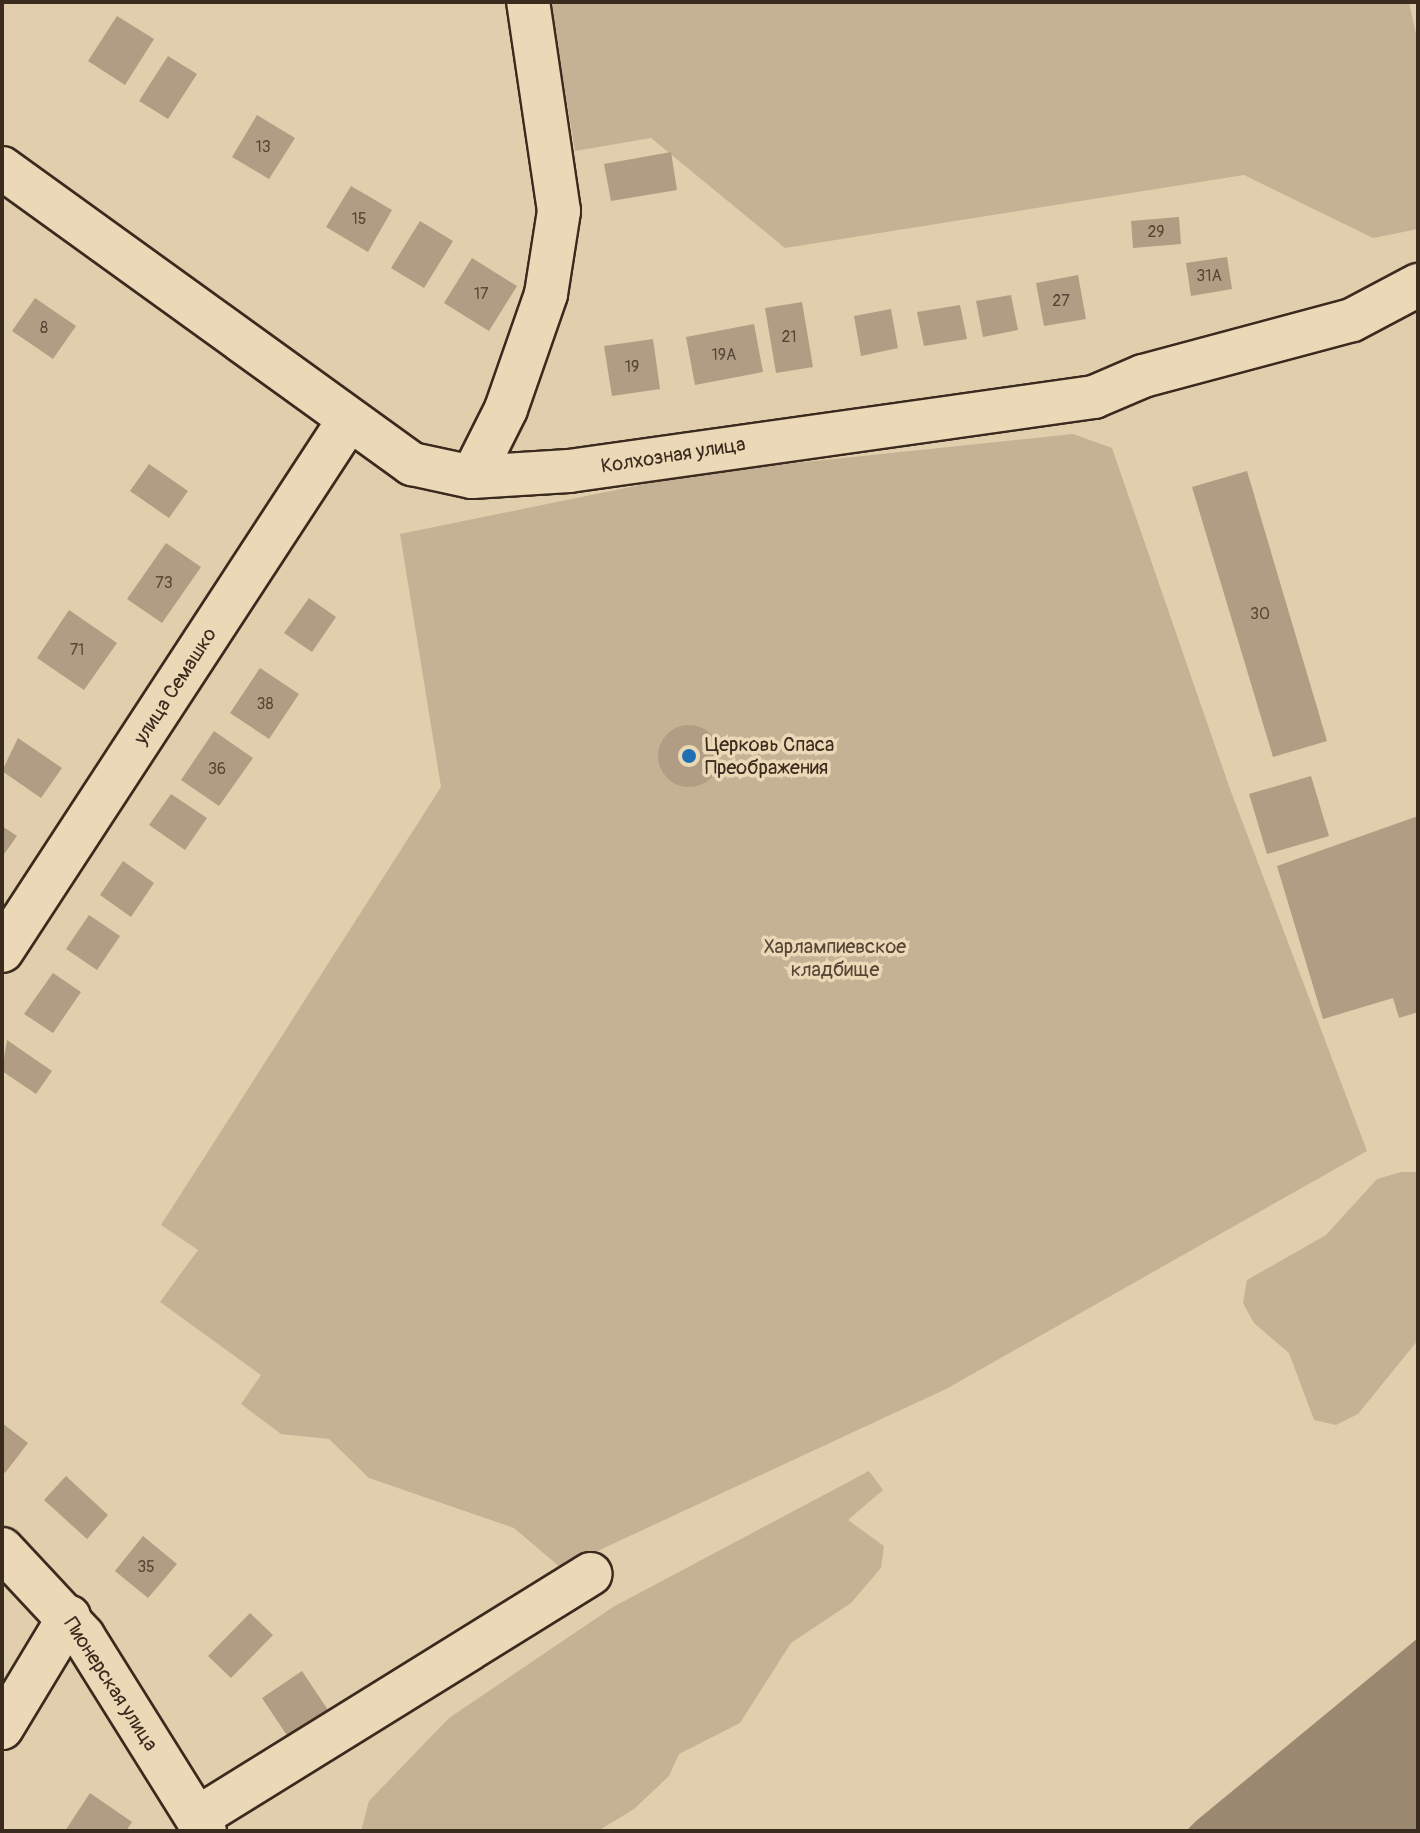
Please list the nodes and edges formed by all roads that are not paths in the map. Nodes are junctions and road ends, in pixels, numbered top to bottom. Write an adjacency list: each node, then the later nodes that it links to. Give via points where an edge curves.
1 (528, 2): 5 (street, via 559,211 546,294 506,409)
2 (2, 168): 4 (street, Колхозная улица)
3 (1418, 285): 5 (street, Колхозная улица, via 1352,320 1143,376 1094,397 569,471)
4 (348, 421): 5 (street, Колхозная улица, via 412,464); 6 (street, улица Семашко)
5 (472, 477)
6 (2, 951)
7 (2, 1549): 9 (street, Пионерская улица)
8 (591, 1574): 11 (street)
9 (69, 1617): 10 (street); 11 (street, Пионерская улица)
10 (2, 1728)
11 (201, 1824)

